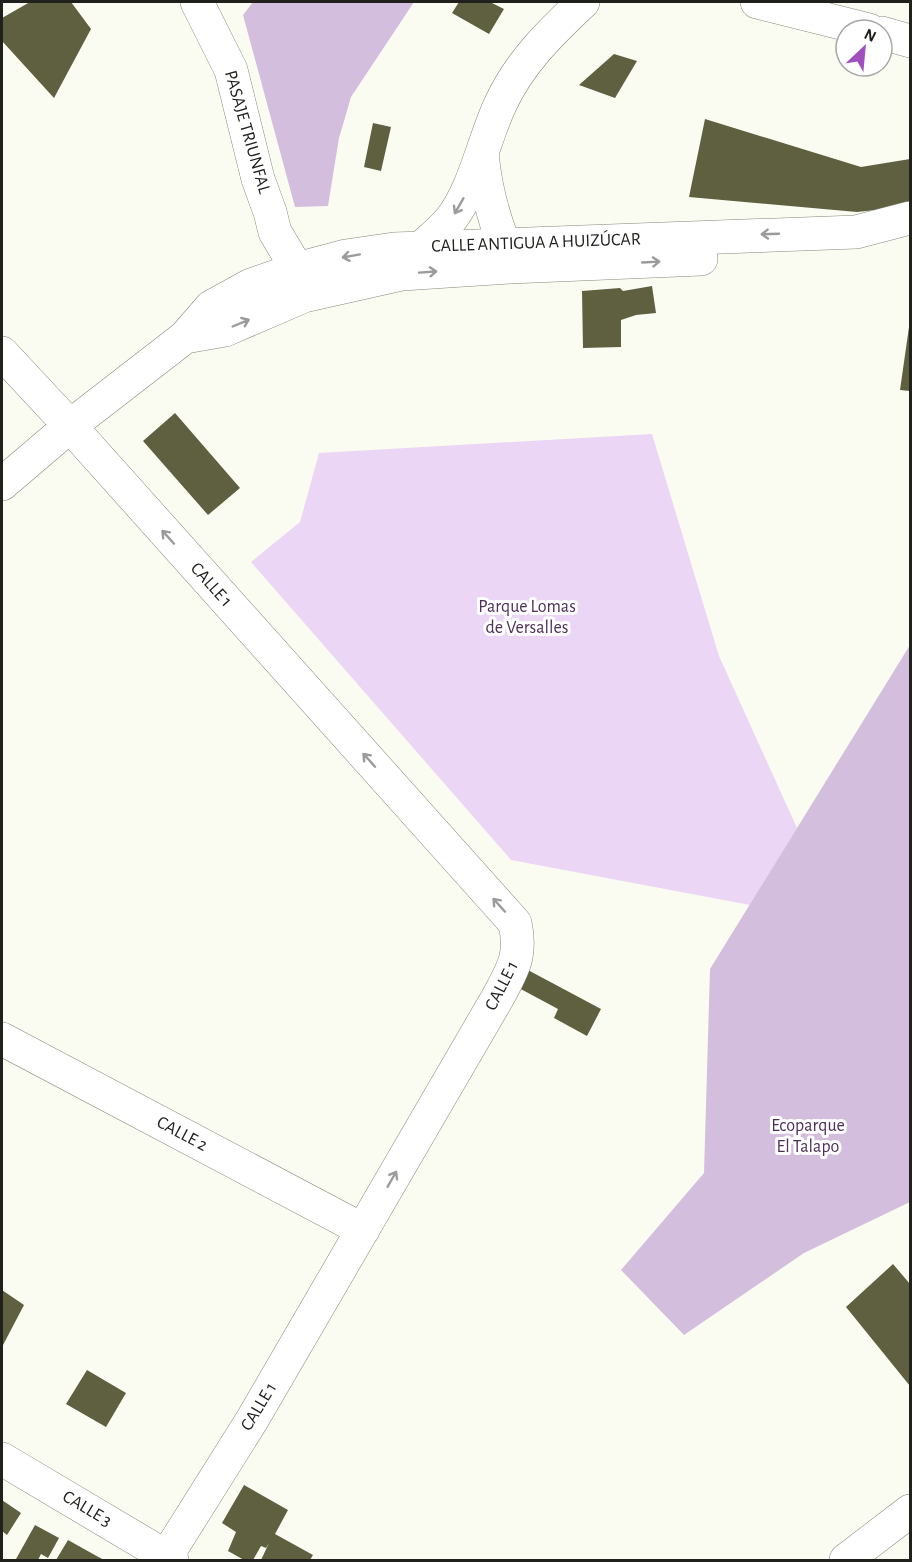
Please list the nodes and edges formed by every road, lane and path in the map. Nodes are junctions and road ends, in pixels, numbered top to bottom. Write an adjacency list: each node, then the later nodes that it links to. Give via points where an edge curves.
1 (197, 2): 9 (street, PASAJE TRIUNFAL, via 231,70)
2 (583, 2): 7 (street, via 541,42 518,73 500,105)
3 (757, 2): 4 (street)
4 (834, 21)
5 (894, 36): 6 (street)
6 (910, 41)
7 (482, 153): 11 (street, via 485,184); 12 (street, one-way to 12, via 462,202 451,219)
8 (910, 218): 11 (street, CALLE ANTIGUA A HUIZÚCAR, one-way to 11, via 856,231)
9 (275, 232): 13 (street, PASAJE TRIUNFAL); 14 (street)
10 (910, 241): 15 (street, CALLE ANTIGUA A HUIZÚCAR, one-way to 10, via 225,330 304,296 402,274 868,251)
11 (504, 244): 12 (street, CALLE ANTIGUA A HUIZÚCAR)
12 (421, 248): 13 (street, CALLE ANTIGUA A HUIZÚCAR, one-way to 13, via 346,256)
13 (297, 269): 14 (street, CALLE ANTIGUA A HUIZÚCAR)
14 (251, 285): 15 (street, CALLE ANTIGUA A HUIZÚCAR, via 211,307)
15 (185, 337): 17 (street, CALLE ANTIGUA A HUIZÚCAR)
16 (2, 353): 17 (street)
17 (70, 426): 18 (street, CALLE ANTIGUA A HUIZÚCAR); 20 (street, CALLE 1, one-way to 17, via 508,977 517,957 515,922)
18 (2, 484)
19 (2, 1039): 20 (street, CALLE 2)
20 (363, 1230): 23 (street, CALLE 1)
21 (2, 1459): 23 (street, CALLE 3)
22 (910, 1511): 24 (street)
23 (169, 1559)
24 (846, 1560)

